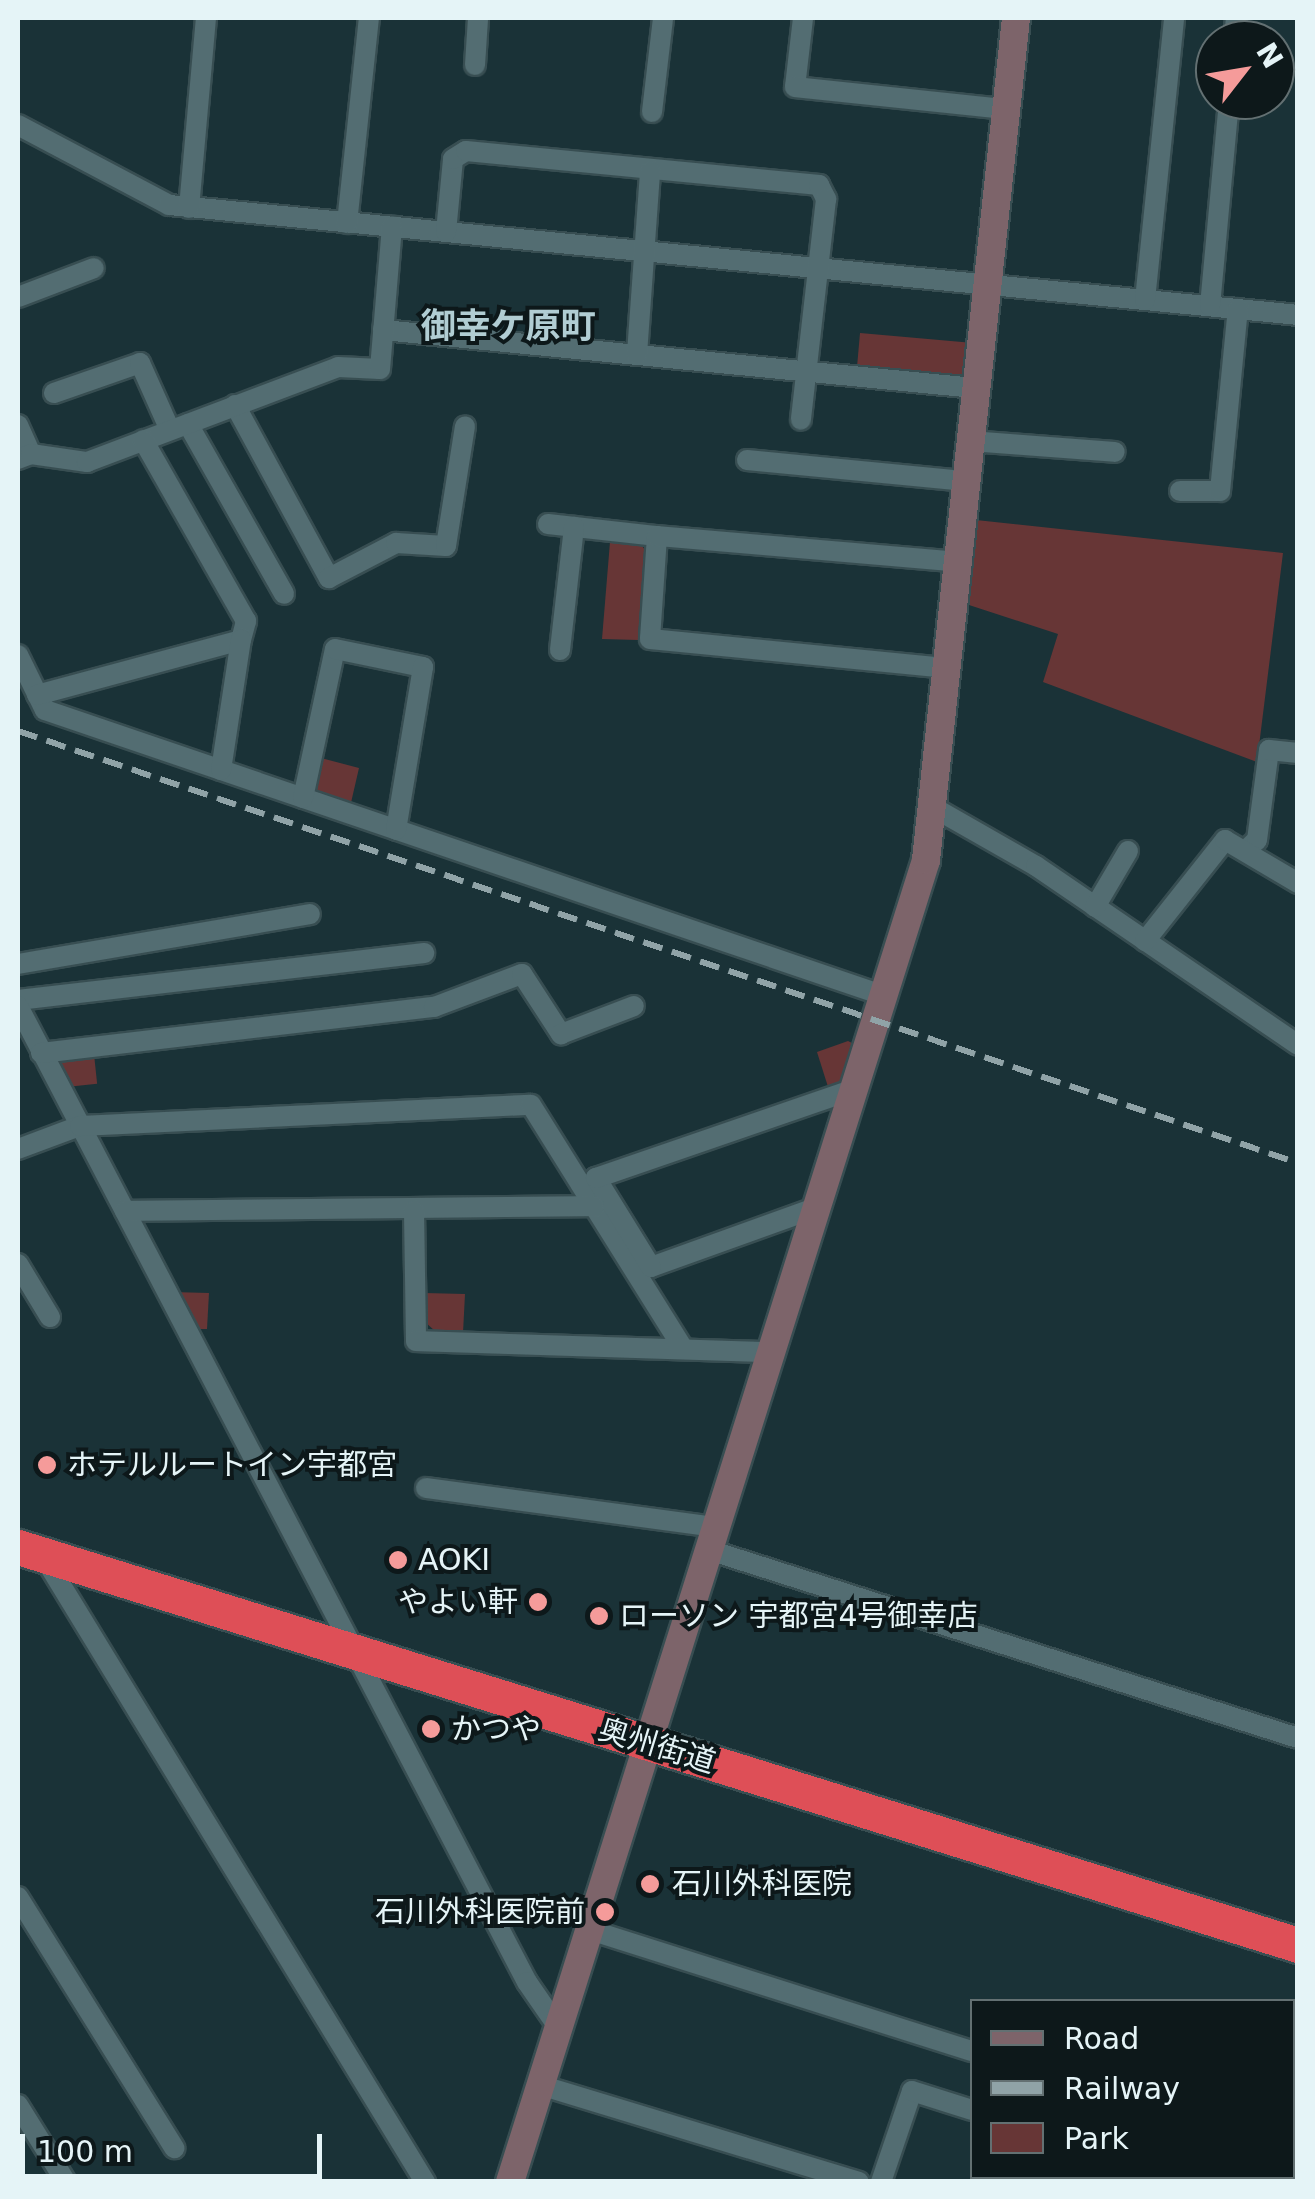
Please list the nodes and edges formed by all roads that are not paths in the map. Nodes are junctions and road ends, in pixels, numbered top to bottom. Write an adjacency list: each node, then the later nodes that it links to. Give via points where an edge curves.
1 (206, 18): 14 (street)
2 (368, 18): 15 (street)
3 (478, 18): 8 (street)
4 (663, 18): 10 (street)
5 (803, 18): 9 (street, via 795,87)
6 (1016, 18): 9 (street)
7 (1174, 18): 23 (street)
8 (475, 65)
9 (1005, 108): 21 (street)
10 (652, 112)
11 (1227, 120): 24 (street)
12 (18, 125): 14 (street, via 169,205)
13 (650, 170): 17 (street, via 466,151 453,159); 18 (street); 20 (street, via 820,185 826,198)
14 (189, 208): 15 (street)
15 (347, 223): 16 (street)
16 (392, 227): 17 (street); 27 (street)
17 (446, 232): 18 (street)
18 (646, 252): 20 (street); 28 (street)
19 (94, 268): 22 (street)
20 (818, 268): 21 (street); 29 (street)
21 (984, 284): 23 (street); 30 (street)
22 (18, 297)
23 (1146, 300): 24 (street)
24 (1210, 306): 25 (street)
25 (1238, 309): 26 (street); 43 (street, via 1220,491)
26 (1298, 315)
27 (383, 330): 28 (street); 32 (street, via 380,369 338,367)
28 (637, 354): 29 (street)
29 (806, 371): 30 (street); 33 (street)
30 (974, 388): 38 (street)
31 (54, 394): 36 (street, via 140,363)
32 (235, 406): 35 (street, via 329,578 396,542 446,546); 36 (street)
33 (801, 420)
34 (18, 426): 40 (street)
35 (465, 426)
36 (179, 427): 37 (street); 48 (street)
37 (143, 440): 40 (street, via 88,462); 49 (street, via 246,620)
38 (970, 440): 39 (street); 42 (street)
39 (1115, 452)
40 (24, 456)
41 (747, 460): 42 (street)
42 (966, 481): 47 (street)
43 (1180, 490)
44 (548, 524): 45 (street)
45 (574, 528): 46 (street); 50 (street)
46 (657, 536): 47 (street); 52 (street, via 650,639)
47 (958, 562): 52 (street)
48 (284, 594)
49 (241, 640): 53 (street); 55 (street)
50 (560, 650)
51 (18, 655): 53 (street)
52 (948, 668): 57 (street)
53 (37, 695): 55 (street, via 45,710)
54 (1298, 753): 59 (street, via 1270,750 1257,840)
55 (221, 770): 56 (street)
56 (303, 798): 58 (street); 58 (street, via 335,649 424,667)
57 (936, 809): 62 (street); 67 (street)
58 (396, 830): 67 (street)
59 (1245, 851): 61 (street); 64 (street, via 1225,840)
60 (1128, 852): 62 (street)
61 (1298, 882)
62 (1096, 907): 64 (street)
63 (310, 914): 66 (street)
64 (1145, 941): 70 (street)
65 (424, 953): 69 (street)
66 (18, 964)
67 (882, 995): 72 (street)
68 (634, 1006): 71 (street, via 561,1034 522,974 434,1008)
69 (19, 1011): 71 (street)
70 (1298, 1046)
71 (42, 1052): 73 (street)
72 (852, 1090): 76 (street); 76 (street, via 596,1178 651,1267)
73 (80, 1126): 74 (street); 75 (street, via 531,1104); 77 (street)
74 (18, 1149)
75 (594, 1206): 78 (street); 81 (street)
76 (814, 1208): 82 (street)
77 (124, 1211): 78 (street); 86 (street)
78 (414, 1211): 81 (street, via 416,1341)
79 (18, 1264): 80 (street)
80 (50, 1318)
81 (682, 1347): 82 (street)
82 (769, 1352): 84 (street)
83 (426, 1488): 84 (street)
84 (709, 1538): 87 (street); 88 (street)
85 (30, 1550): 86 (highway, 奥州街道); 99 (street)
86 (354, 1651): 88 (highway, 奥州街道); 92 (street)
87 (1298, 1738)
88 (648, 1743): 90 (street); 91 (highway, 奥州街道)
89 (18, 1897): 97 (street)
90 (590, 1930): 92 (street); 93 (street)
91 (1298, 1945)
92 (558, 2027): 94 (street)
93 (970, 2050)
94 (540, 2086): 100 (street); 101 (street)
95 (18, 2104): 98 (street)
96 (970, 2109): 102 (street, via 912,2091)
97 (174, 2148)
98 (66, 2182)
99 (425, 2182)
100 (510, 2182)
101 (859, 2182)
102 (881, 2182)

